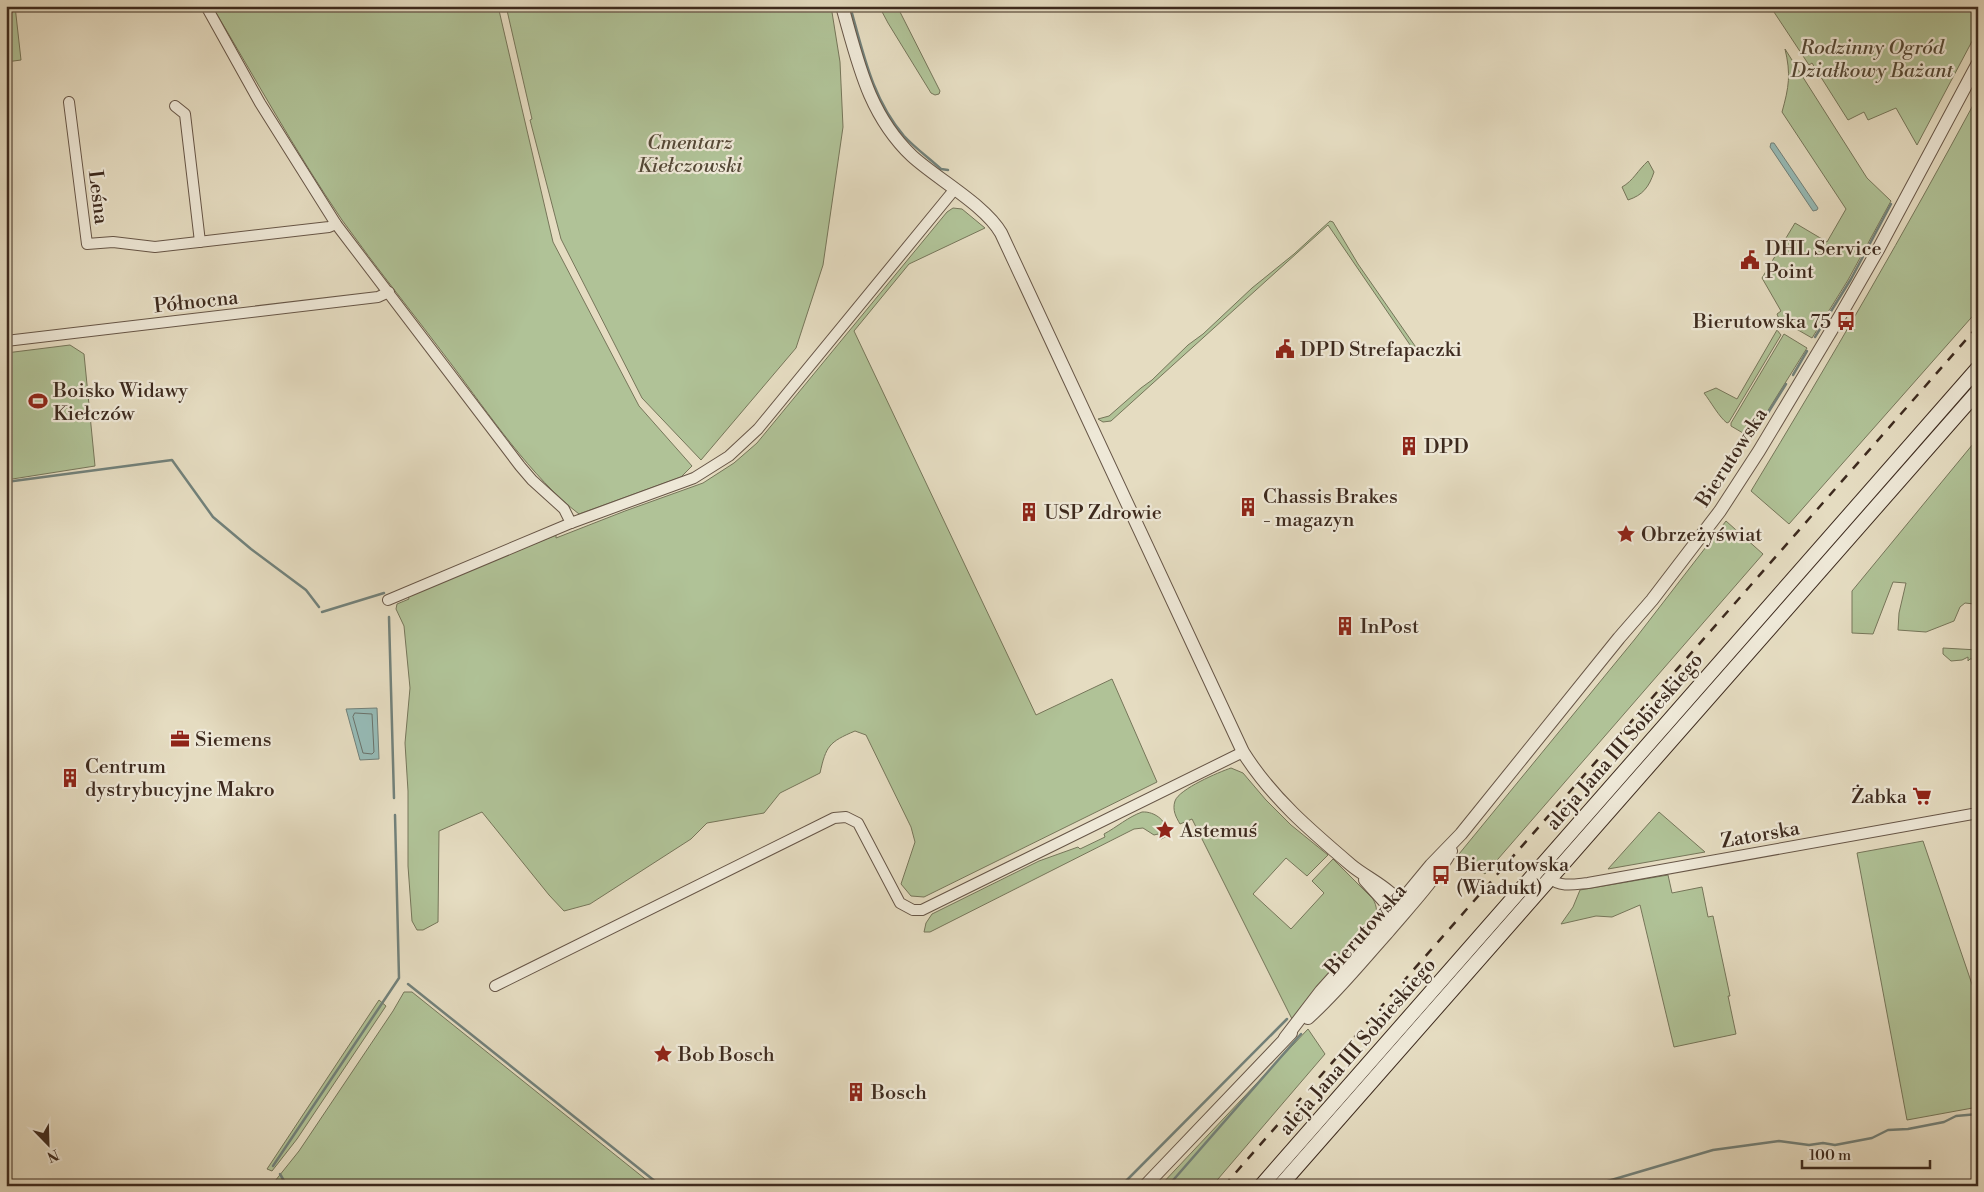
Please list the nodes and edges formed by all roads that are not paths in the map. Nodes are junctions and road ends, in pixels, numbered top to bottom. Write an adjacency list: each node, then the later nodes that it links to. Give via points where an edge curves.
1 (206, 6): 7 (street, via 260,103)
2 (842, 6): 6 (street, via 863,80 881,117 912,155)
3 (1978, 64): 18 (street, Bierutowska, via 1840,316 1724,504 1652,600 1461,834 1443,865)
4 (69, 102): 8 (street, Leśna, via 87,244 113,242 155,247)
5 (175, 106): 8 (street, via 185,114)
6 (954, 190): 13 (street, via 758,429 738,449 694,478); 15 (street, via 987,216 1001,233)
7 (336, 224): 8 (street, Leśna); 9 (street)
8 (200, 242)
9 (389, 292): 10 (street, Północna, via 378,297); 13 (street, via 520,466 564,509)
10 (6, 341)
11 (1978, 368): 21 (main road, aleja Jana III Sobieskiego)
12 (1978, 391): 17 (main road, aleja Jana III Sobieskiego)
13 (571, 523): 14 (street)
14 (388, 600)
15 (1243, 752): 18 (street, via 1295,816); 19 (street, via 922,910 913,910 900,903 858,823 846,817 834,818)
16 (1978, 813): 17 (street, Zatorska, via 1588,883 1562,884)
17 (1550, 878): 22 (main road, aleja Jana III Sobieskiego)
18 (1399, 909): 20 (street, Bierutowska, via 1321,991 1285,1038)
19 (495, 986)
20 (1145, 1186)
21 (1260, 1186)
22 (1280, 1186)

